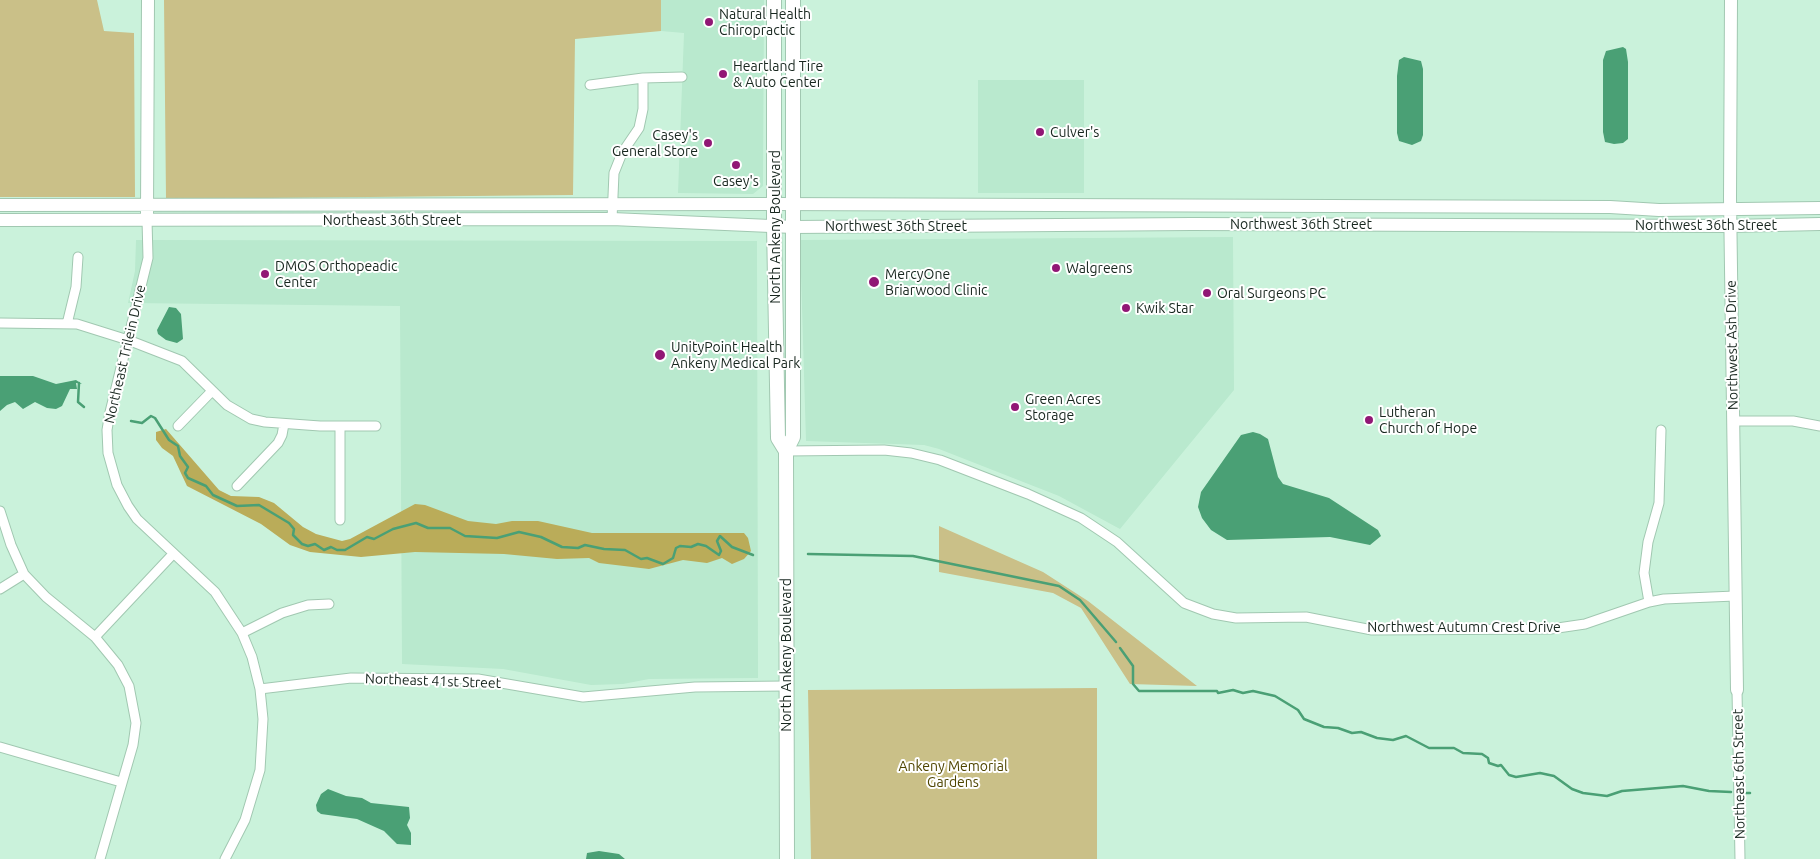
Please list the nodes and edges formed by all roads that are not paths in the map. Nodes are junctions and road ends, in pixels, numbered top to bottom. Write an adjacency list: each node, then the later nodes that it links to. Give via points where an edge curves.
1 (148, 0): 10 (main road, Northeast Trilein Drive)
2 (774, 0): 8 (main road, North Ankeny Boulevard)
3 (793, 0): 8 (main road, North Ankeny Boulevard)
4 (1731, 0): 13 (main road, Northwest Ash Drive)
5 (682, 77): 6 (street)
6 (643, 78): 7 (street); 11 (street, via 642,117 635,137 617,162)
7 (590, 85)
8 (783, 204): 11 (main road, Northeast 36th Street); 13 (main road, Northwest 36th Street); 18 (main road, North Ankeny Boulevard)
9 (0, 205): 10 (main road, Northeast 36th Street)
10 (148, 205): 11 (main road, Northeast 36th Street); 16 (main road, Northeast Trilein Drive)
11 (612, 205): 14 (street)
12 (1820, 208): 13 (main road, Northwest 36th Street)
13 (1730, 210): 19 (main road, Northwest Ash Drive)
14 (612, 219): 16 (main road, Northeast 36th Street); 18 (main road, Northeast 36th Street)
15 (0, 220): 16 (main road, Northeast 36th Street)
16 (147, 220): 23 (street, Northeast Trilein Drive, via 148,258)
17 (1820, 224): 19 (main road, Northwest 36th Street)
18 (783, 226): 19 (main road, Northwest 36th Street); 32 (main road, North Ankeny Boulevard, via 793,437)
19 (1731, 226): 25 (main road, Northwest Ash Drive)
20 (78, 256): 22 (street, via 76,287)
21 (0, 323): 22 (street)
22 (68, 324): 23 (street, via 91,327)
23 (128, 340): 24 (street, via 182,361); 36 (street, Northeast Trilein Drive, via 107,430 110,468 138,519)
24 (212, 391): 26 (street, via 240,414); 27 (street)
25 (1733, 421): 29 (street, via 1793,421); 39 (main road, Northwest Ash Drive)
26 (284, 424): 30 (street); 33 (street, via 278,443)
27 (178, 426)
28 (376, 426): 30 (street)
29 (1820, 426)
30 (340, 427): 35 (street)
31 (1661, 430): 40 (street, via 1659,503 1648,542 1644,573)
32 (786, 451): 40 (street, Northwest Autumn Crest Drive, via 884,450 911,453 958,467 1081,518 1117,542 1184,603 1213,614 1236,618 1306,617 1372,630 1551,629 1585,624); 44 (main road, North Ankeny Boulevard)
33 (237, 486)
34 (0, 511): 37 (street)
35 (340, 520)
36 (173, 554): 42 (street, Northeast Trilein Drive, via 215,592); 43 (street)
37 (24, 574): 38 (street); 43 (street, via 46,597)
38 (0, 589)
39 (1736, 596): 40 (street, Northwest Autumn Crest Drive, via 1680,597); 46 (main road, Northwest Ash Drive)
40 (1649, 602)
41 (329, 604): 42 (street, via 308,605)
42 (242, 633): 45 (street, Northeast Trilein Drive)
43 (95, 636): 48 (street, via 118,664 134,705 133,744)
44 (785, 686): 45 (street, Northeast 41st Street, via 695,687 583,697 478,680 351,678); 51 (main road, North Ankeny Boulevard)
45 (260, 689): 50 (street, Northeast Trilein Drive, via 263,744 257,784 245,820)
46 (1737, 690): 52 (street, Northeast 6th Street)
47 (0, 748): 48 (street)
48 (122, 782): 49 (street)
49 (100, 859)
50 (224, 859)
51 (787, 859)
52 (1740, 859)

